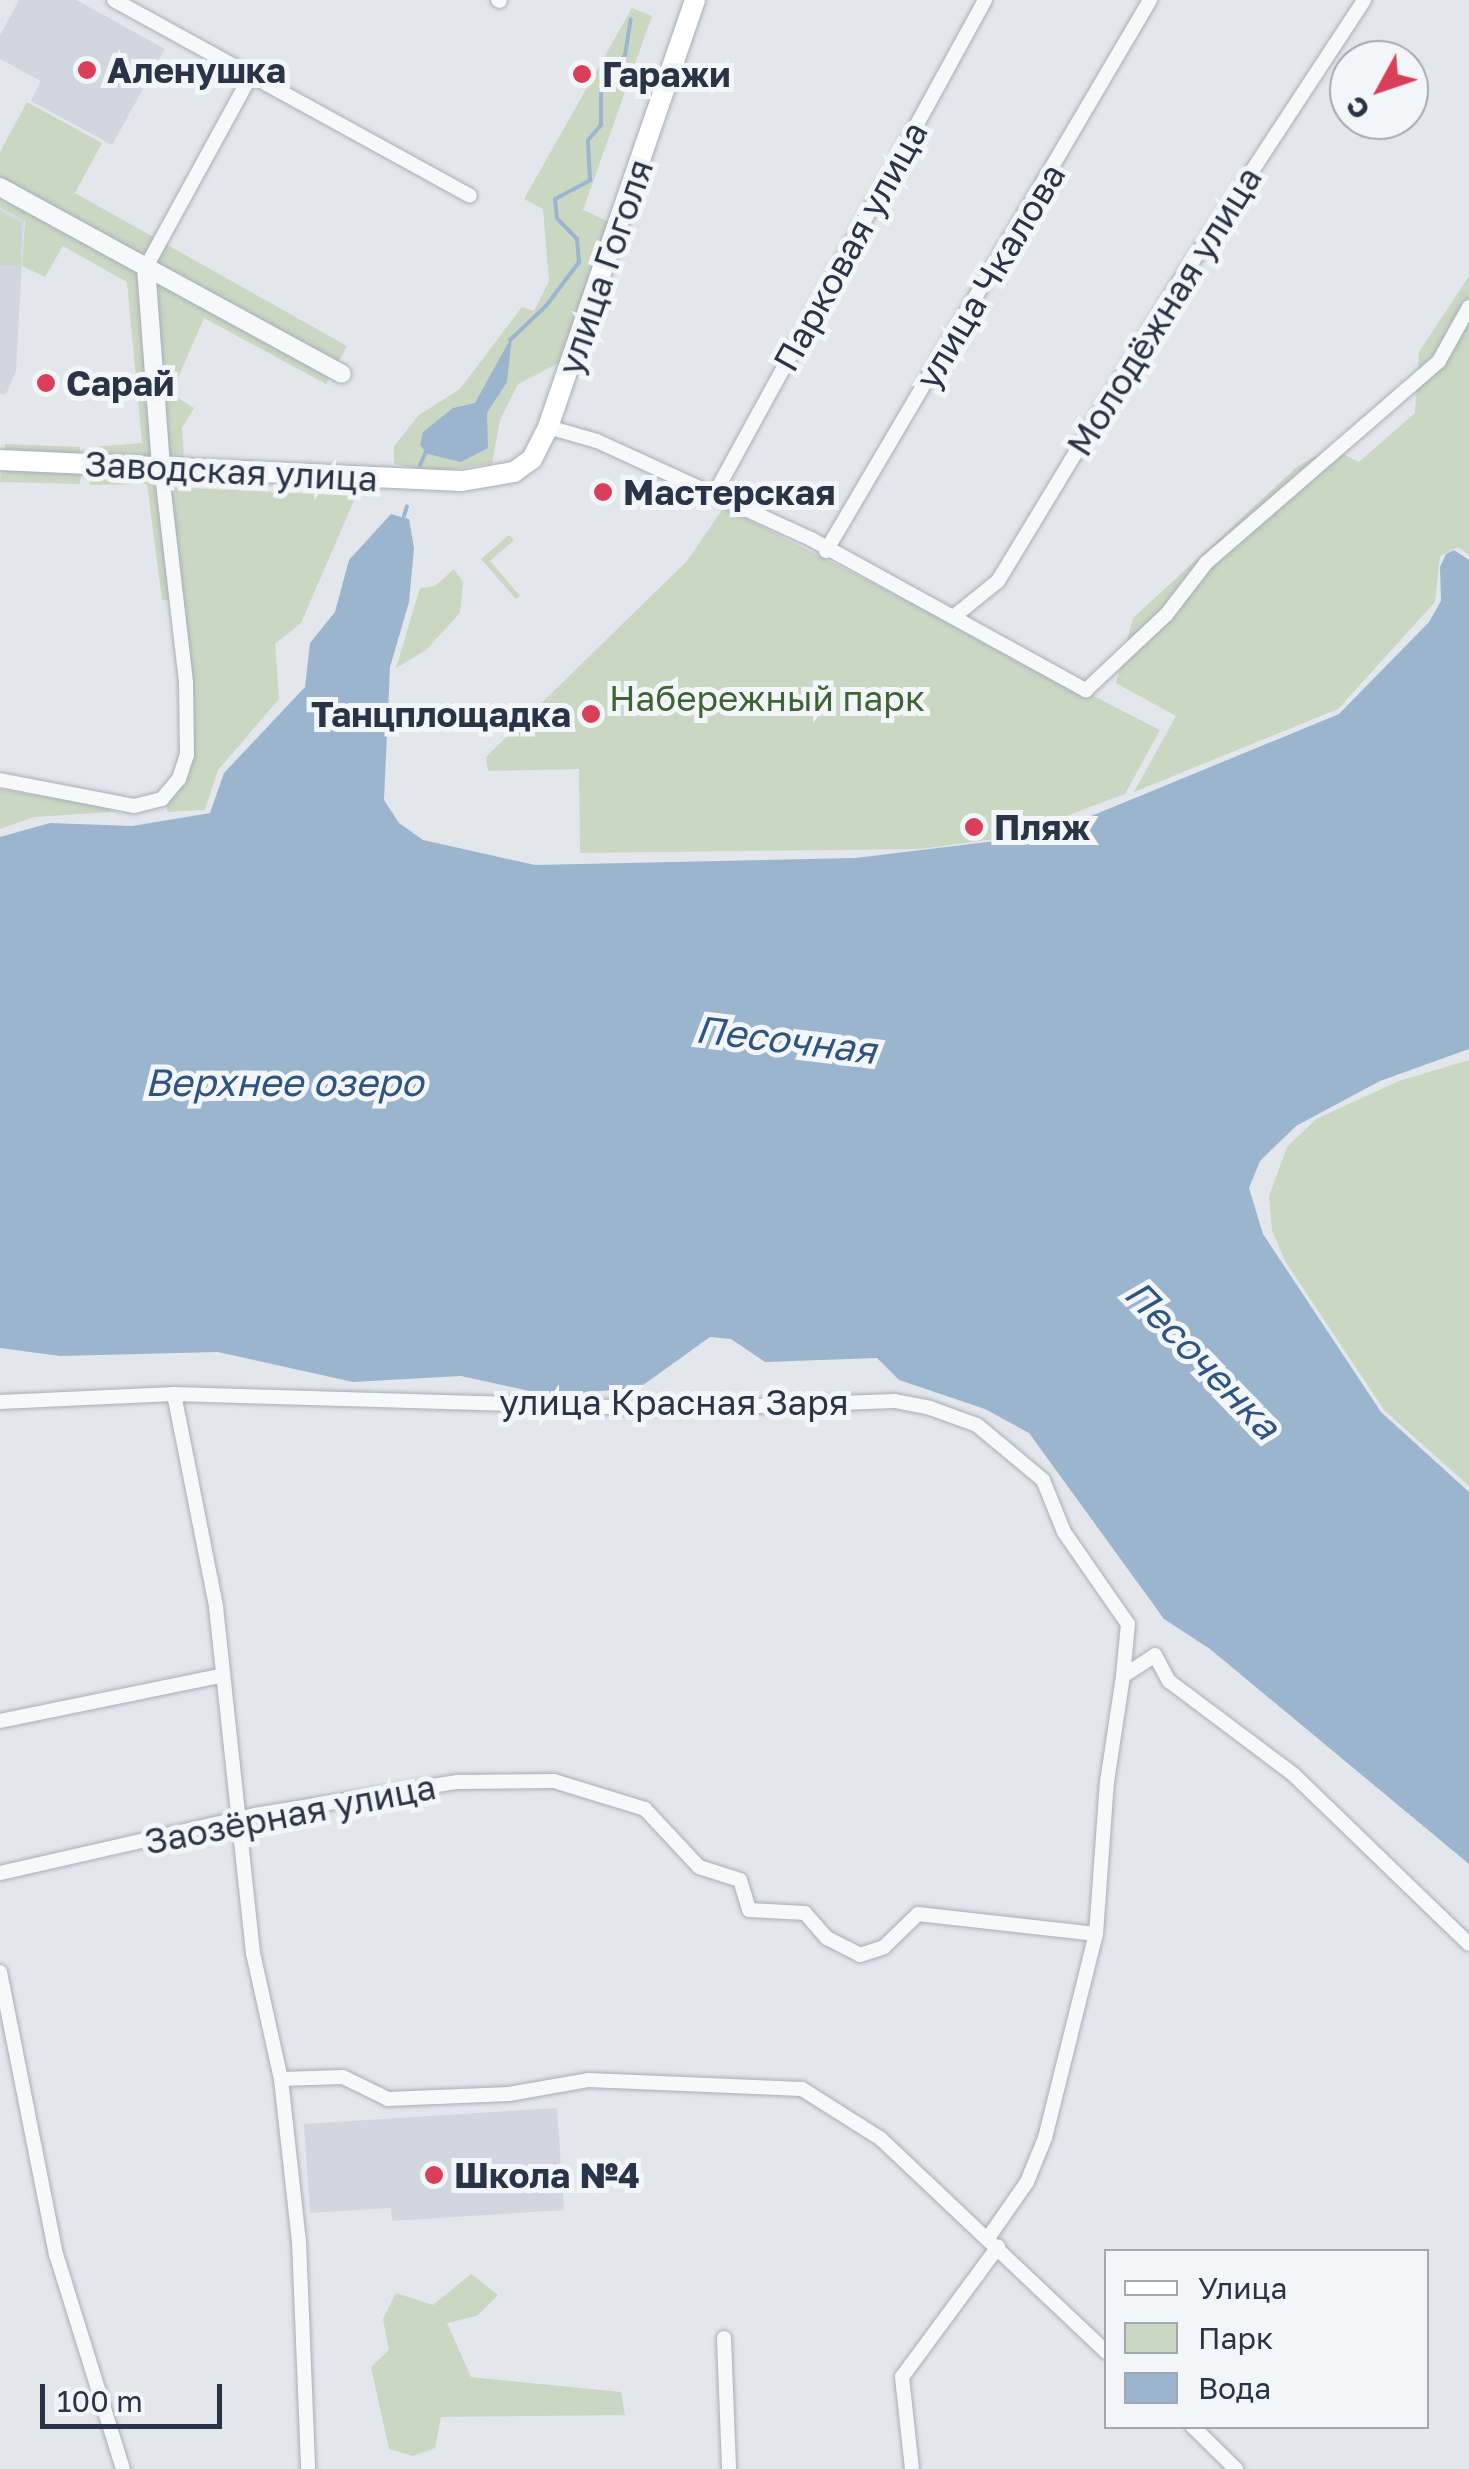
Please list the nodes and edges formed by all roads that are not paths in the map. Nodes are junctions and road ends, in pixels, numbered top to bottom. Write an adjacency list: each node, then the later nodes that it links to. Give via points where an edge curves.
1 (114, 0): 6 (street)
2 (695, 0): 12 (main road, улица Гоголя)
3 (985, 0): 16 (street, Парковая улица)
4 (1150, 0): 17 (street, улица Чкалова)
5 (1364, 0): 18 (street, Молодёжная улица, via 1179,282 998,582)
6 (251, 75): 8 (street); 9 (street)
7 (0, 187): 9 (street)
8 (470, 196)
9 (146, 267): 11 (street); 14 (street)
10 (1469, 307): 18 (street, via 1439,361 1206,563 1166,615 1086,690)
11 (342, 374)
12 (548, 427): 15 (main road, улица Гоголя, via 532,459 514,472); 16 (street)
13 (0, 460): 14 (main road, Заводская улица)
14 (160, 466): 15 (main road, Заводская улица); 19 (street, via 186,682 187,754 179,779 162,798 134,806)
15 (462, 481)
16 (715, 492): 17 (street)
17 (826, 551): 18 (street)
18 (957, 614)
19 (0, 780)
20 (174, 1394): 21 (street, улица Красная Заря); 22 (street, via 216,1607); 23 (street, улица Красная Заря, via 676,1409 895,1402 930,1408 977,1425 1043,1480 1064,1532 1128,1624)
21 (0, 1402)
22 (218, 1676): 24 (street); 25 (street)
23 (1122, 1676): 27 (street, улица Красная Заря, via 1106,1782); 28 (street, via 1156,1655 1169,1681 1294,1775)
24 (0, 1721)
25 (236, 1822): 26 (street, Заозёрная улица); 27 (street, Заозёрная улица, via 457,1782 554,1781 646,1808 699,1867 740,1880 749,1910 805,1913 826,1938 860,1955 884,1947 918,1914); 30 (street, via 253,1953)
26 (0, 1873)
27 (1096, 1934): 31 (street, улица Красная Заря, via 1045,2138)
28 (1469, 1944)
29 (0, 1972): 35 (street, via 56,2254)
30 (281, 2079): 31 (street, via 343,2078 388,2099 510,2094 588,2080 802,2089 881,2139); 36 (street, via 300,2241)
31 (993, 2243): 33 (street); 38 (street, улица Красная Заря, via 902,2377)
32 (724, 2338): 37 (street)
33 (1104, 2350)
34 (1195, 2429): 39 (street)
35 (123, 2469)
36 (308, 2469)
37 (729, 2469)
38 (912, 2469)
39 (1236, 2469)

